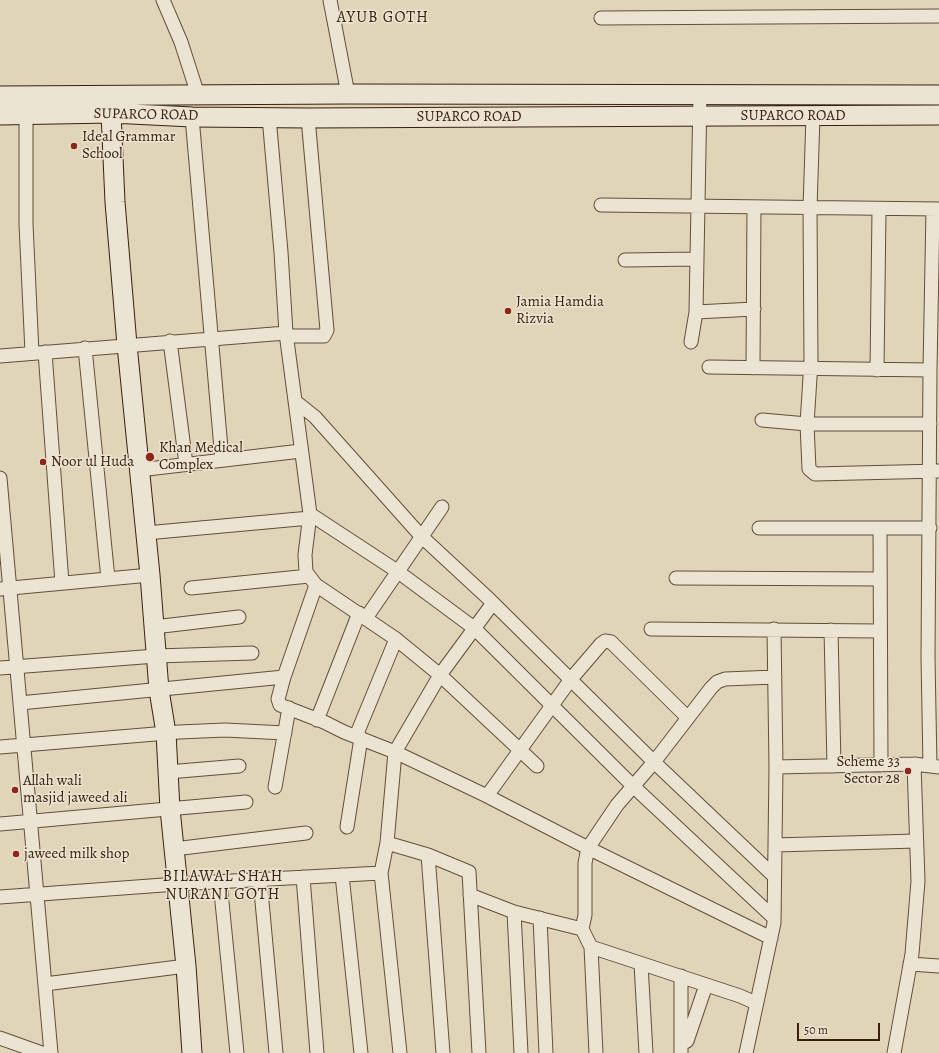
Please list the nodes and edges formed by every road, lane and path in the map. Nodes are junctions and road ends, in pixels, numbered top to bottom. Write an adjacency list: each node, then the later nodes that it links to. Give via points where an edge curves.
1 (163, 0): 6 (street, via 181,42)
2 (330, 0): 5 (street)
3 (939, 16): 4 (street)
4 (601, 18)
5 (348, 94): 7 (main road, SUPARCO ROAD); 8 (main road, SUPARCO ROAD)
6 (198, 95): 7 (main road, SUPARCO ROAD); 11 (main road, SUPARCO ROAD)
7 (316, 95): 20 (main road)
8 (700, 95): 9 (main road, SUPARCO ROAD); 15 (street)
9 (939, 95)
10 (0, 96): 11 (main road, SUPARCO ROAD)
11 (86, 105): 12 (main road, SUPARCO ROAD); 14 (main road, SUPARCO ROAD)
12 (111, 113): 18 (main road, SUPARCO ROAD); 35 (main road, via 115,202)
13 (0, 115): 14 (main road, SUPARCO ROAD)
14 (26, 115): 37 (street, via 26,224)
15 (700, 115): 17 (main road, SUPARCO ROAD); 20 (main road, SUPARCO ROAD); 22 (street)
16 (939, 115): 17 (main road, SUPARCO ROAD)
17 (813, 116): 24 (street)
18 (192, 117): 19 (main road, SUPARCO ROAD); 32 (street)
19 (268, 117): 20 (main road, SUPARCO ROAD); 31 (street)
20 (312, 118): 31 (street, via 327,330 324,336)
21 (601, 205): 22 (street)
22 (697, 207): 23 (street); 27 (street)
23 (754, 208): 24 (street); 29 (street)
24 (810, 208): 25 (street); 41 (street)
25 (879, 209): 26 (street); 42 (street)
26 (936, 209): 43 (street)
27 (697, 259): 28 (street); 30 (street)
28 (625, 260)
29 (754, 309): 30 (street); 40 (street)
30 (696, 312): 34 (street)
31 (287, 334): 32 (street); 44 (street)
32 (211, 338): 33 (street); 49 (street)
33 (170, 342): 35 (street); 50 (street)
34 (691, 342)
35 (127, 344): 36 (street); 51 (main road)
36 (85, 348): 37 (street); 65 (street)
37 (39, 352): 38 (street); 68 (street)
38 (0, 356)
39 (710, 367): 40 (street)
40 (753, 368): 41 (street)
41 (811, 369): 42 (street); 46 (street)
42 (877, 370): 43 (street)
43 (930, 370): 47 (street)
44 (295, 401): 48 (street); 61 (street, via 315,417)
45 (762, 420): 46 (street)
46 (807, 424): 47 (street); 52 (street, via 808,464 809,469 815,474)
47 (930, 424): 52 (street)
48 (301, 451): 49 (street); 56 (street)
49 (222, 460): 50 (street)
50 (186, 464): 51 (street)
51 (139, 470): 60 (main road)
52 (934, 471): 59 (street)
53 (0, 478): 55 (street)
54 (442, 507): 61 (street)
55 (1, 510): 69 (street)
56 (310, 516): 60 (street); 62 (street); 67 (street, via 305,555 306,572)
57 (759, 528): 58 (street)
58 (880, 528): 59 (street); 66 (street)
59 (930, 528): 108 (street, via 928,658)
60 (146, 533): 63 (main road)
61 (421, 536): 62 (street); 71 (street)
62 (397, 571): 72 (street); 75 (street)
63 (150, 575): 65 (street); 74 (main road)
64 (676, 578): 66 (street)
65 (108, 579): 68 (street)
66 (880, 579): 79 (street)
67 (313, 580): 70 (street); 72 (street); 86 (street)
68 (62, 583): 69 (street)
69 (6, 588): 83 (street)
70 (191, 588)
71 (493, 603): 75 (street); 88 (street)
72 (362, 615): 80 (street); 94 (street)
73 (239, 617): 74 (street)
74 (154, 627): 82 (main road)
75 (474, 628): 85 (street); 91 (street)
76 (651, 629): 77 (street)
77 (774, 629): 78 (street); 87 (street)
78 (831, 630): 79 (street); 107 (street)
79 (880, 631): 104 (street)
80 (396, 639): 85 (street); 97 (street)
81 (252, 653): 82 (street)
82 (156, 656): 83 (street); 89 (main road)
83 (18, 667): 84 (street); 90 (street)
84 (0, 668)
85 (440, 675): 100 (street); 101 (street)
86 (284, 677): 89 (street); 92 (street, via 278,702)
87 (775, 677): 93 (street, via 726,679 717,682); 109 (street)
88 (571, 679): 91 (street); 93 (street, via 601,644 609,641); 102 (street)
89 (159, 690): 90 (street); 95 (main road)
90 (20, 704): 98 (street)
91 (552, 705): 100 (street); 111 (street)
92 (289, 708): 94 (street); 96 (street)
93 (688, 718): 102 (street)
94 (317, 720): 97 (street)
95 (166, 733): 96 (street, via 225,730); 98 (street); 110 (main road)
96 (285, 733): 112 (street)
97 (358, 737): 101 (street); 118 (street)
98 (23, 745): 99 (street); 116 (street)
99 (0, 747)
100 (520, 749): 106 (street); 113 (street)
101 (395, 752): 113 (street); 121 (street)
102 (654, 762): 111 (street); 128 (street)
103 (914, 764): 104 (street); 108 (street); 120 (street)
104 (881, 765): 107 (street)
105 (239, 766): 110 (street)
106 (537, 766)
107 (834, 766): 109 (street)
108 (934, 766)
109 (776, 767): 122 (street)
110 (168, 772): 115 (main road)
111 (633, 786): 123 (street); 138 (street)
112 (275, 787)
113 (487, 796): 123 (street)
114 (246, 802): 115 (street)
115 (170, 809): 116 (street); 124 (main road)
116 (31, 822): 117 (street); 133 (street)
117 (0, 824)
118 (347, 827)
119 (306, 833): 124 (street)
120 (916, 841): 122 (street); 143 (street, via 918,881)
121 (387, 843): 125 (street); 126 (street)
122 (775, 845): 128 (street)
123 (588, 848): 139 (street); 140 (street)
124 (174, 849): 132 (main road)
125 (428, 855): 134 (street, via 469,872); 160 (street)
126 (381, 873): 127 (street); 159 (street)
127 (342, 875): 129 (street); 158 (street)
128 (774, 876): 138 (street)
129 (303, 877): 130 (street); 157 (street)
130 (260, 880): 131 (street); 156 (street)
131 (220, 882): 132 (street); 155 (street)
132 (177, 884): 133 (street); 144 (main road)
133 (38, 894): 135 (street); 147 (street)
134 (470, 895): 136 (street); 161 (street)
135 (0, 897)
136 (514, 912): 137 (street); 162 (street)
137 (540, 918): 139 (street); 163 (street)
138 (774, 918): 140 (street)
139 (582, 930): 141 (street)
140 (771, 938): 149 (street)
141 (591, 947): 142 (street); 164 (street)
142 (641, 964): 146 (street); 165 (street)
143 (910, 964): 145 (street); 167 (street)
144 (186, 966): 147 (street); 154 (main road)
145 (939, 966)
146 (681, 976): 148 (street); 151 (street)
147 (45, 984): 153 (street)
148 (706, 985): 149 (street); 151 (street, via 687,1041)
149 (756, 1003): 166 (street)
150 (0, 1038): 152 (street)
151 (681, 1049)
152 (42, 1053)
153 (51, 1053)
154 (192, 1053)
155 (237, 1053)
156 (276, 1053)
157 (317, 1053)
158 (361, 1053)
159 (400, 1053)
160 (443, 1053)
161 (479, 1053)
162 (521, 1053)
163 (546, 1053)
164 (596, 1053)
165 (646, 1053)
166 (746, 1053)
167 (894, 1053)

